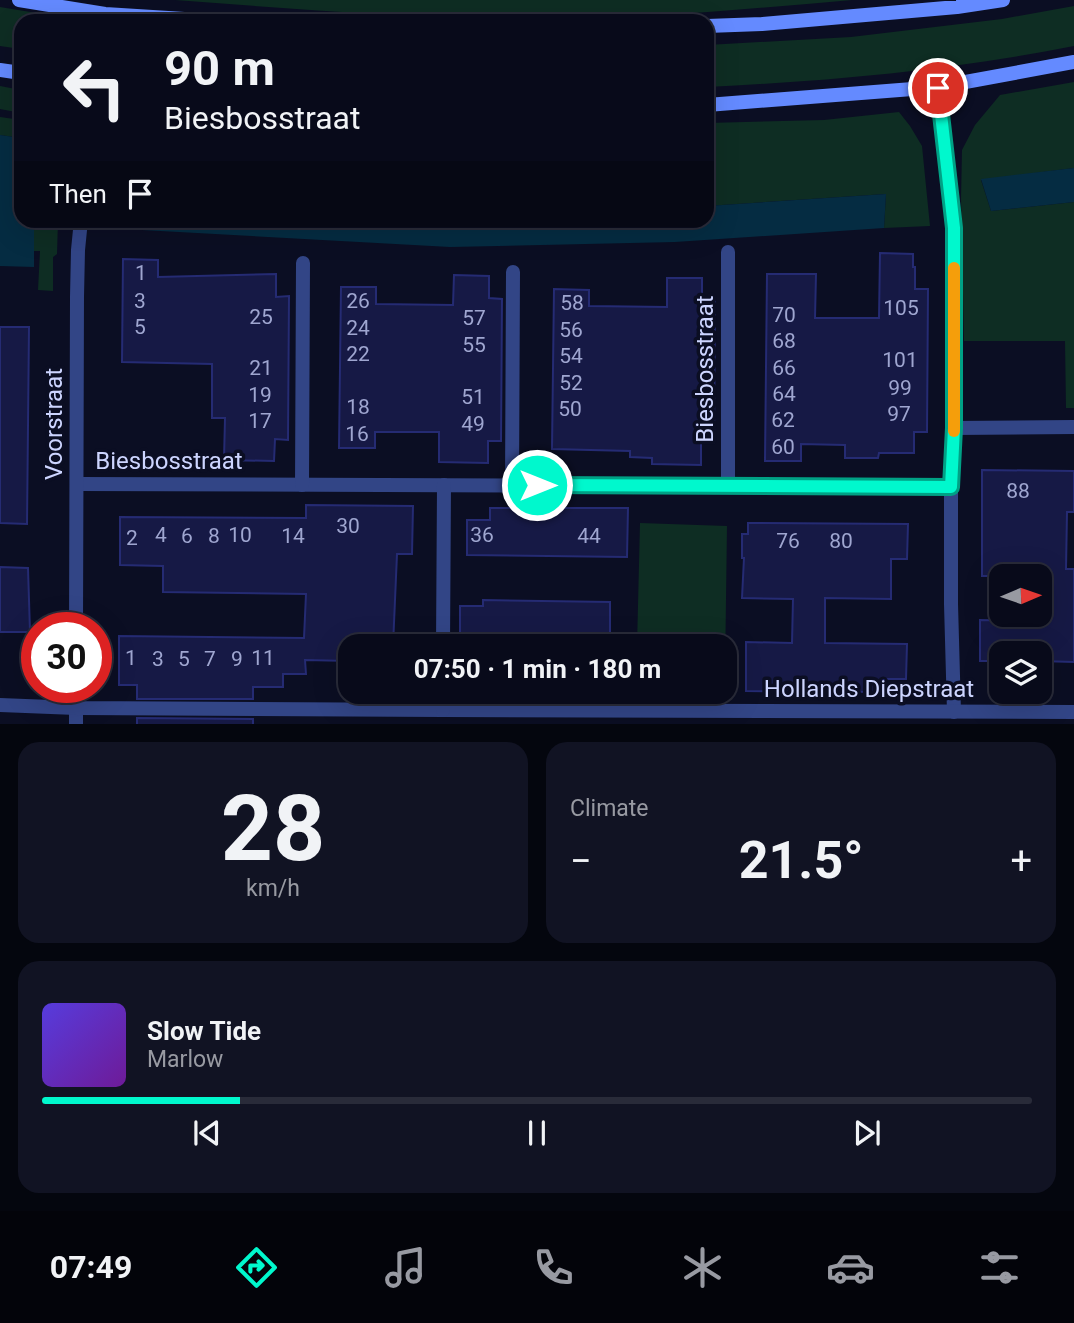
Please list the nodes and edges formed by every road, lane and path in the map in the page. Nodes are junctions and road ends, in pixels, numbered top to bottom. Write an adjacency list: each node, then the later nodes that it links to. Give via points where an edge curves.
1 (19, 0): 3 (main road)
2 (1003, 0): 4 (main road)
3 (90, 14)
4 (714, 26)
5 (1074, 62): 6 (main road)
6 (938, 88): 7 (main road); 13 (street, via 954,228)
7 (714, 104)
8 (80, 228): 14 (street, Voorstraat)
9 (728, 252): 18 (street, Biesbosstraat)
10 (303, 263): 15 (street)
11 (513, 272): 17 (street)
12 (1074, 427): 13 (street)
13 (954, 428): 19 (street)
14 (77, 484): 15 (street, Biesbosstraat); 20 (street, Voorstraat)
15 (302, 485): 16 (street, Biesbosstraat)
16 (444, 485): 17 (street, Biesbosstraat); 21 (street)
17 (512, 485): 18 (street, Biesbosstraat)
18 (728, 486): 19 (street, Biesbosstraat)
19 (951, 487): 27 (street)
20 (76, 612)
21 (443, 634)
22 (76, 703): 25 (street)
23 (443, 704): 26 (street)
24 (0, 705): 25 (street, Hollands Diepstraat)
25 (76, 708): 26 (street, Hollands Diepstraat); 30 (street)
26 (443, 710): 29 (street, Hollands Diepstraat)
27 (954, 712): 28 (street, Hollands Diepstraat); 29 (street, Hollands Diepstraat)
28 (1074, 712)
29 (681, 718)
30 (76, 724)

